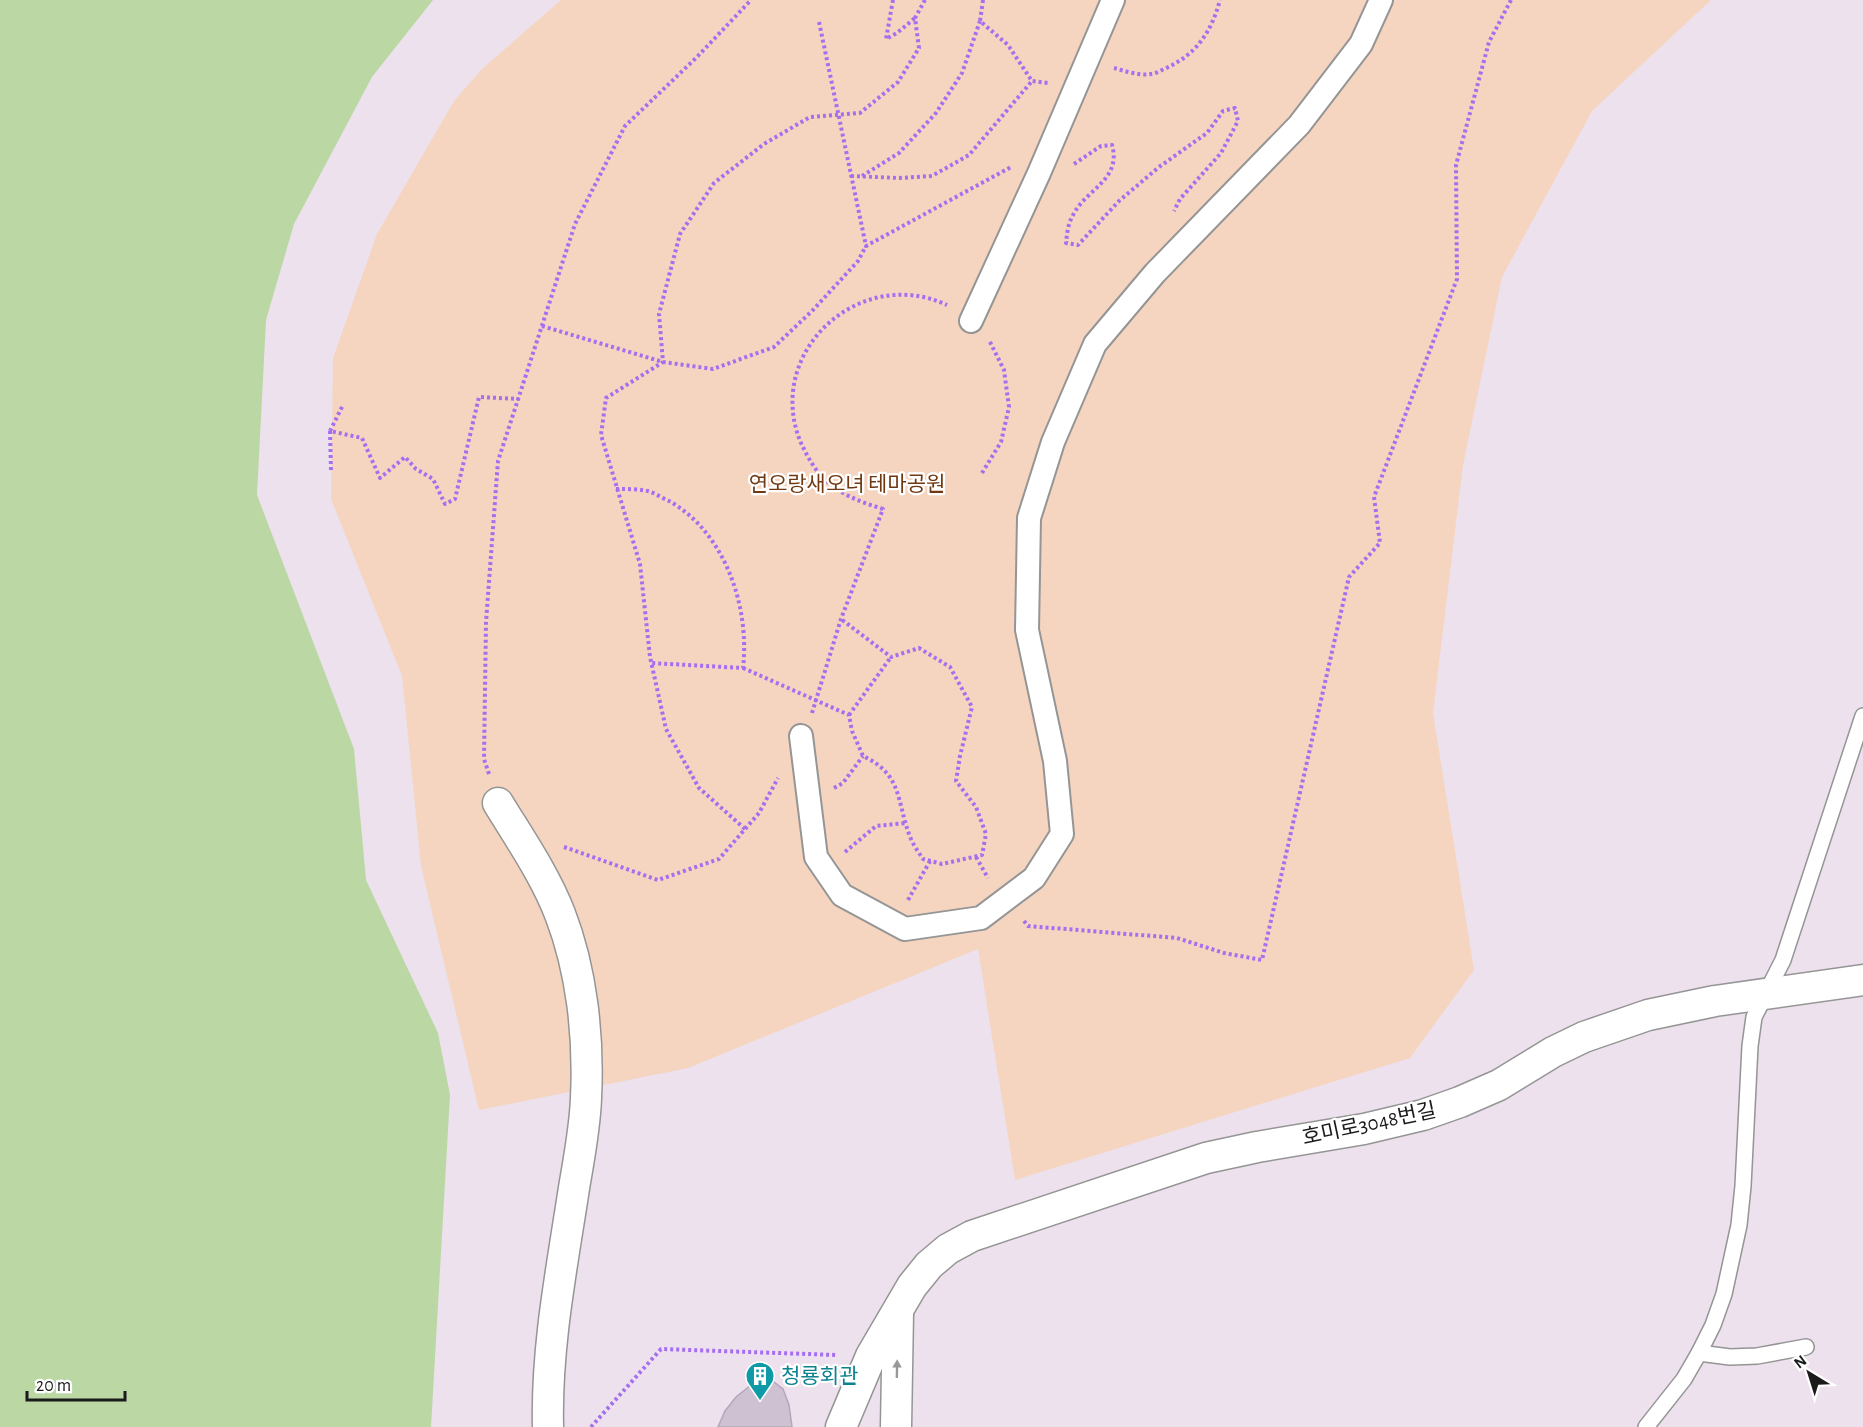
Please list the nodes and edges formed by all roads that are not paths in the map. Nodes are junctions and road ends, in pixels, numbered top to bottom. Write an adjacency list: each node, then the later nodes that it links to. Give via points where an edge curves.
1 (1113, 0): 3 (street)
2 (1381, 0): 5 (street, via 1361,44 1299,125 1155,273 1095,344 1053,442 1029,518 1027,630 1055,761 1062,834 1034,879 981,918 905,929 842,895 816,857)
3 (971, 321)
4 (1863, 716): 8 (lane, via 1787,950)
5 (801, 736)
6 (498, 803): 12 (street, via 560,914 585,1024 586,1100 550,1359)
7 (1863, 980): 8 (street, 호미로3048번길)
8 (1766, 992): 9 (street, 호미로3048번길, via 1648,1015 1614,1026 1553,1052 1499,1085 1424,1115 1206,1158 972,1236 929,1265); 11 (lane, via 1754,1017 1750,1046 1739,1225 1724,1294)
9 (898, 1309): 13 (street, 호미로3048번길, via 871,1356); 14 (street, one-way to 9)
10 (1806, 1347): 11 (lane, via 1757,1356)
11 (1699, 1353): 15 (lane)
12 (548, 1427)
13 (841, 1427)
14 (896, 1427)
15 (1646, 1427)

